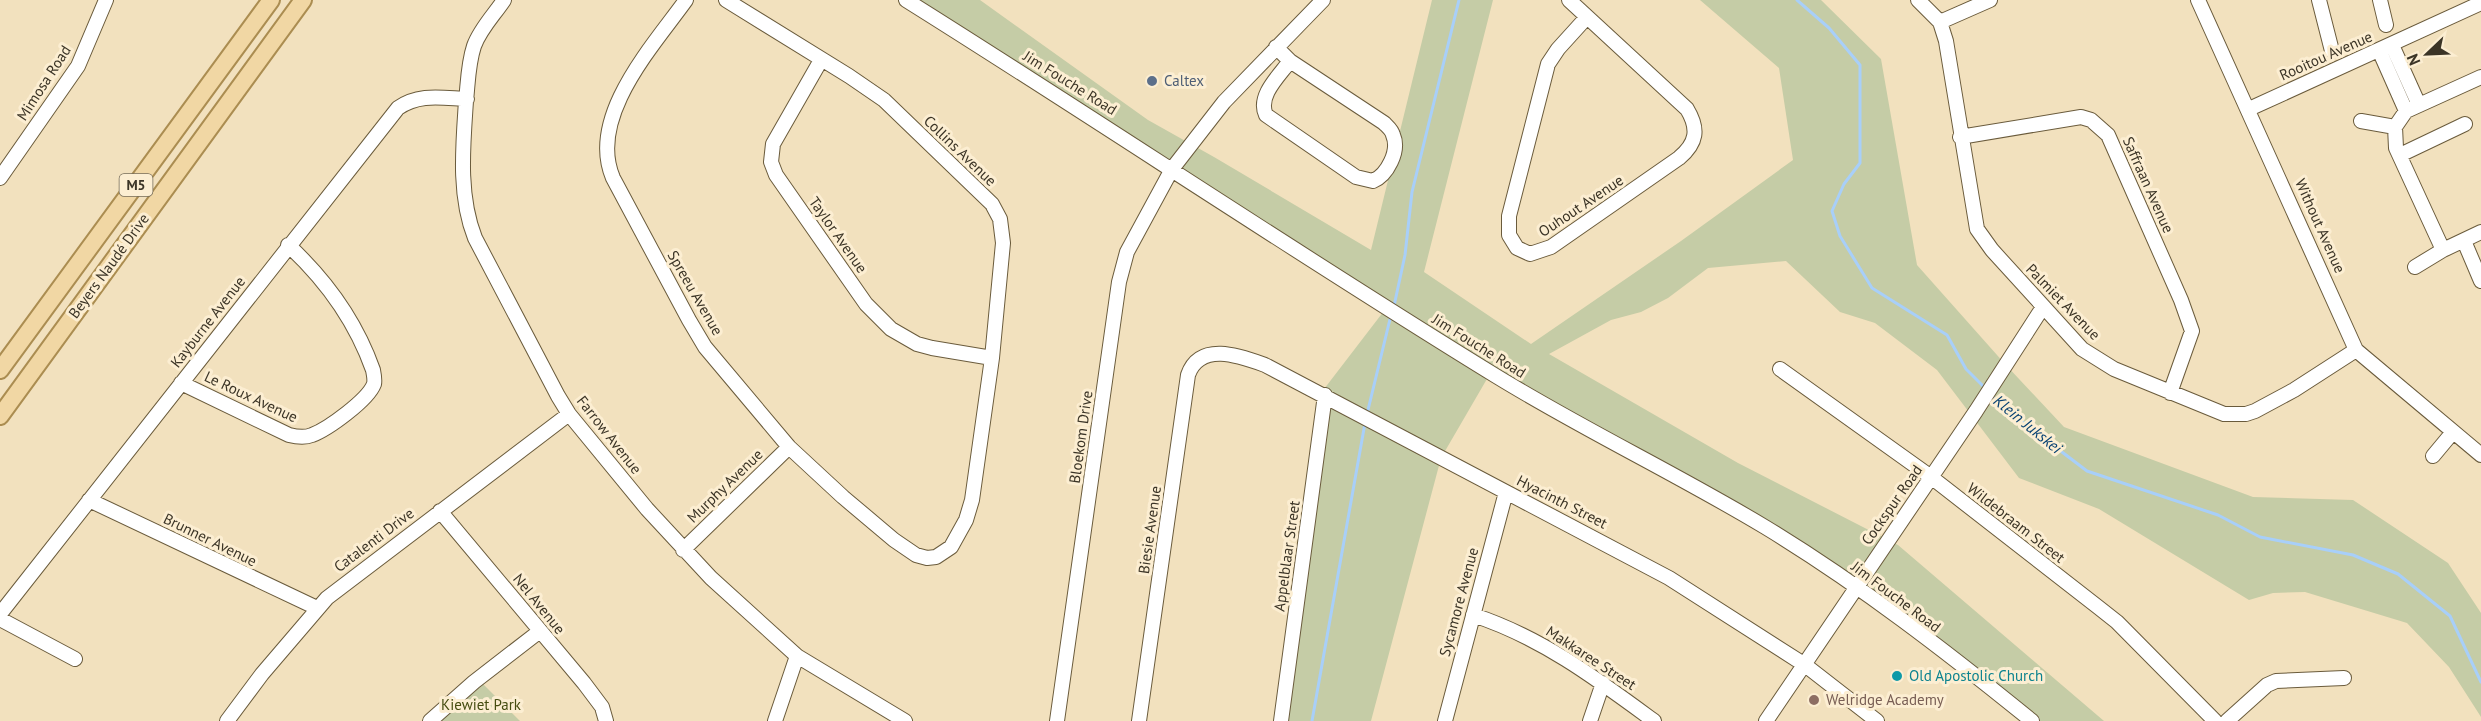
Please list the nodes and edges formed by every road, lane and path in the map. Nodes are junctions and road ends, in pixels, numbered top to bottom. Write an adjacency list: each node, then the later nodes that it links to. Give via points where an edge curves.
1 (106, 0): 34 (street, Mimosa Road, via 78,66)
2 (271, 0): 45 (main road, Beyers Naudé Drive / M5)
3 (303, 0): 50 (main road, Beyers Naudé Drive / M5)
4 (504, 0): 25 (street, Farrow Avenue, via 474,48)
5 (686, 0): 52 (street, Spreeu Avenue, via 620,95 608,141 609,168 696,333)
6 (726, 0): 22 (street, Collins Avenue)
7 (906, 0): 33 (street, Jim Fouche Road)
8 (1323, 0): 19 (street)
9 (1569, 0): 16 (street, Ouhout Avenue)
10 (1918, 0): 17 (street)
11 (1990, 0): 17 (street)
12 (2198, 0): 27 (street, Without Avenue)
13 (2319, 0): 21 (street)
14 (2380, 0): 18 (street)
15 (2481, 3): 20 (street, Rooitou Avenue)
16 (1587, 17): 16 (street, Ouhout Avenue, via 1687,110 1696,136 1679,158 1551,247 1536,253 1522,252 1512,242 1508,226 1539,97 1552,57)
17 (1940, 22): 31 (street, Palmiet Avenue)
18 (2386, 25)
19 (1276, 47): 23 (street); 33 (street, via 1224,102)
20 (2386, 47): 26 (street); 27 (street, Rooitou Avenue)
21 (2332, 51)
22 (821, 60): 43 (street, Collins Avenue, via 884,100 992,204 1000,219 1003,243); 43 (street, Taylor Avenue, via 773,144 771,162 776,175 866,304 891,329 916,344)
23 (1290, 61): 23 (street, via 1266,95 1266,115 1356,177 1373,181 1384,174 1395,140 1390,129)
24 (2481, 77): 26 (street)
25 (467, 99): 36 (street, Kayburne Avenue, via 410,99 398,108); 49 (street, Farrow Avenue, via 464,184 474,238)
26 (2413, 108): 30 (street)
27 (2249, 109): 41 (street, Without Avenue)
28 (2361, 121): 30 (street)
29 (2465, 124): 32 (street)
30 (2394, 127): 32 (street)
31 (1960, 137): 40 (street, Palmiet Avenue, via 1977,229); 47 (street, Saffraan Avenue, via 2081,117 2091,120 2108,135 2192,331)
32 (2400, 155): 37 (street)
33 (1172, 169): 61 (street, Jim Fouche Road, via 1273,237 1539,402 1762,525); 77 (street, Bloekom Drive, via 1127,252 1120,273)
34 (0, 178)
35 (2475, 238): 37 (street); 39 (street)
36 (288, 245): 46 (street, Kayburne Avenue); 46 (street, Le Roux Avenue, via 326,282 374,370 374,385 332,424 313,435 300,437)
37 (2443, 250): 38 (street)
38 (2415, 267)
39 (2481, 281)
40 (2043, 307): 47 (street, Palmiet Avenue, via 2082,349 2114,369); 55 (street, Cockspur Road)
41 (2356, 350): 47 (street, Palmiet Avenue, via 2294,390 2246,414 2224,414); 51 (street, Without Avenue)
42 (1210, 354): 48 (street, Hyacinth Street, via 1232,355 1265,365); 78 (street, Biesie Avenue, via 1196,361 1188,375)
43 (992, 358): 60 (street, Collins Avenue, via 972,500 966,520)
44 (1780, 369): 55 (street, Wildebraam Street)
45 (0, 370)
46 (181, 383): 57 (street, Kayburne Avenue)
47 (2170, 393)
48 (1325, 395): 56 (street, Hyacinth Street); 79 (street, Appelblaar Street)
49 (568, 414): 58 (street, Catalenti Drive); 59 (street, Farrow Avenue)
50 (0, 416)
51 (2453, 432): 53 (street, Without Avenue); 54 (street)
52 (789, 447): 59 (street, Murphy Avenue); 60 (street, Spreeu Avenue, via 894,540 916,555 927,558)
53 (2481, 455)
54 (2433, 456)
55 (1931, 477): 61 (street, Cockspur Road); 86 (street, Wildebraam Street, via 2117,622)
56 (1506, 492): 64 (street, Sycamore Avenue); 69 (street, Hyacinth Street, via 1669,578)
57 (89, 500): 62 (street, Brunner Avenue); 63 (street, Kayburne Avenue)
58 (440, 511): 62 (street, Catalenti Drive); 66 (street, Nel Avenue)
59 (683, 550): 67 (street, Farrow Avenue)
60 (944, 554)
61 (1856, 586): 69 (street, Cockspur Road); 85 (street, Jim Fouche Road)
62 (317, 608): 72 (street, Catalenti Drive)
63 (0, 614)
64 (1473, 615): 71 (street, Makkaree Street, via 1551,648); 80 (street, Sycamore Avenue)
65 (0, 619): 68 (street)
66 (540, 631): 73 (street); 74 (street, Nel Avenue, via 602,707)
67 (797, 656): 75 (street); 76 (street, Farrow Avenue)
68 (75, 659)
69 (1805, 665): 83 (street, Cockspur Road); 84 (street, Hyacinth Street)
70 (2344, 678): 87 (street, via 2276,681)
71 (1603, 683): 81 (street); 82 (street, Makkaree Street)
72 (227, 721)
73 (430, 721)
74 (606, 721)
75 (775, 721)
76 (905, 721)
77 (1057, 721)
78 (1139, 721)
79 (1281, 721)
80 (1445, 721)
81 (1590, 721)
82 (1654, 721)
83 (1766, 721)
84 (1877, 721)
85 (2032, 721)
86 (2215, 721)
87 (2227, 721)

